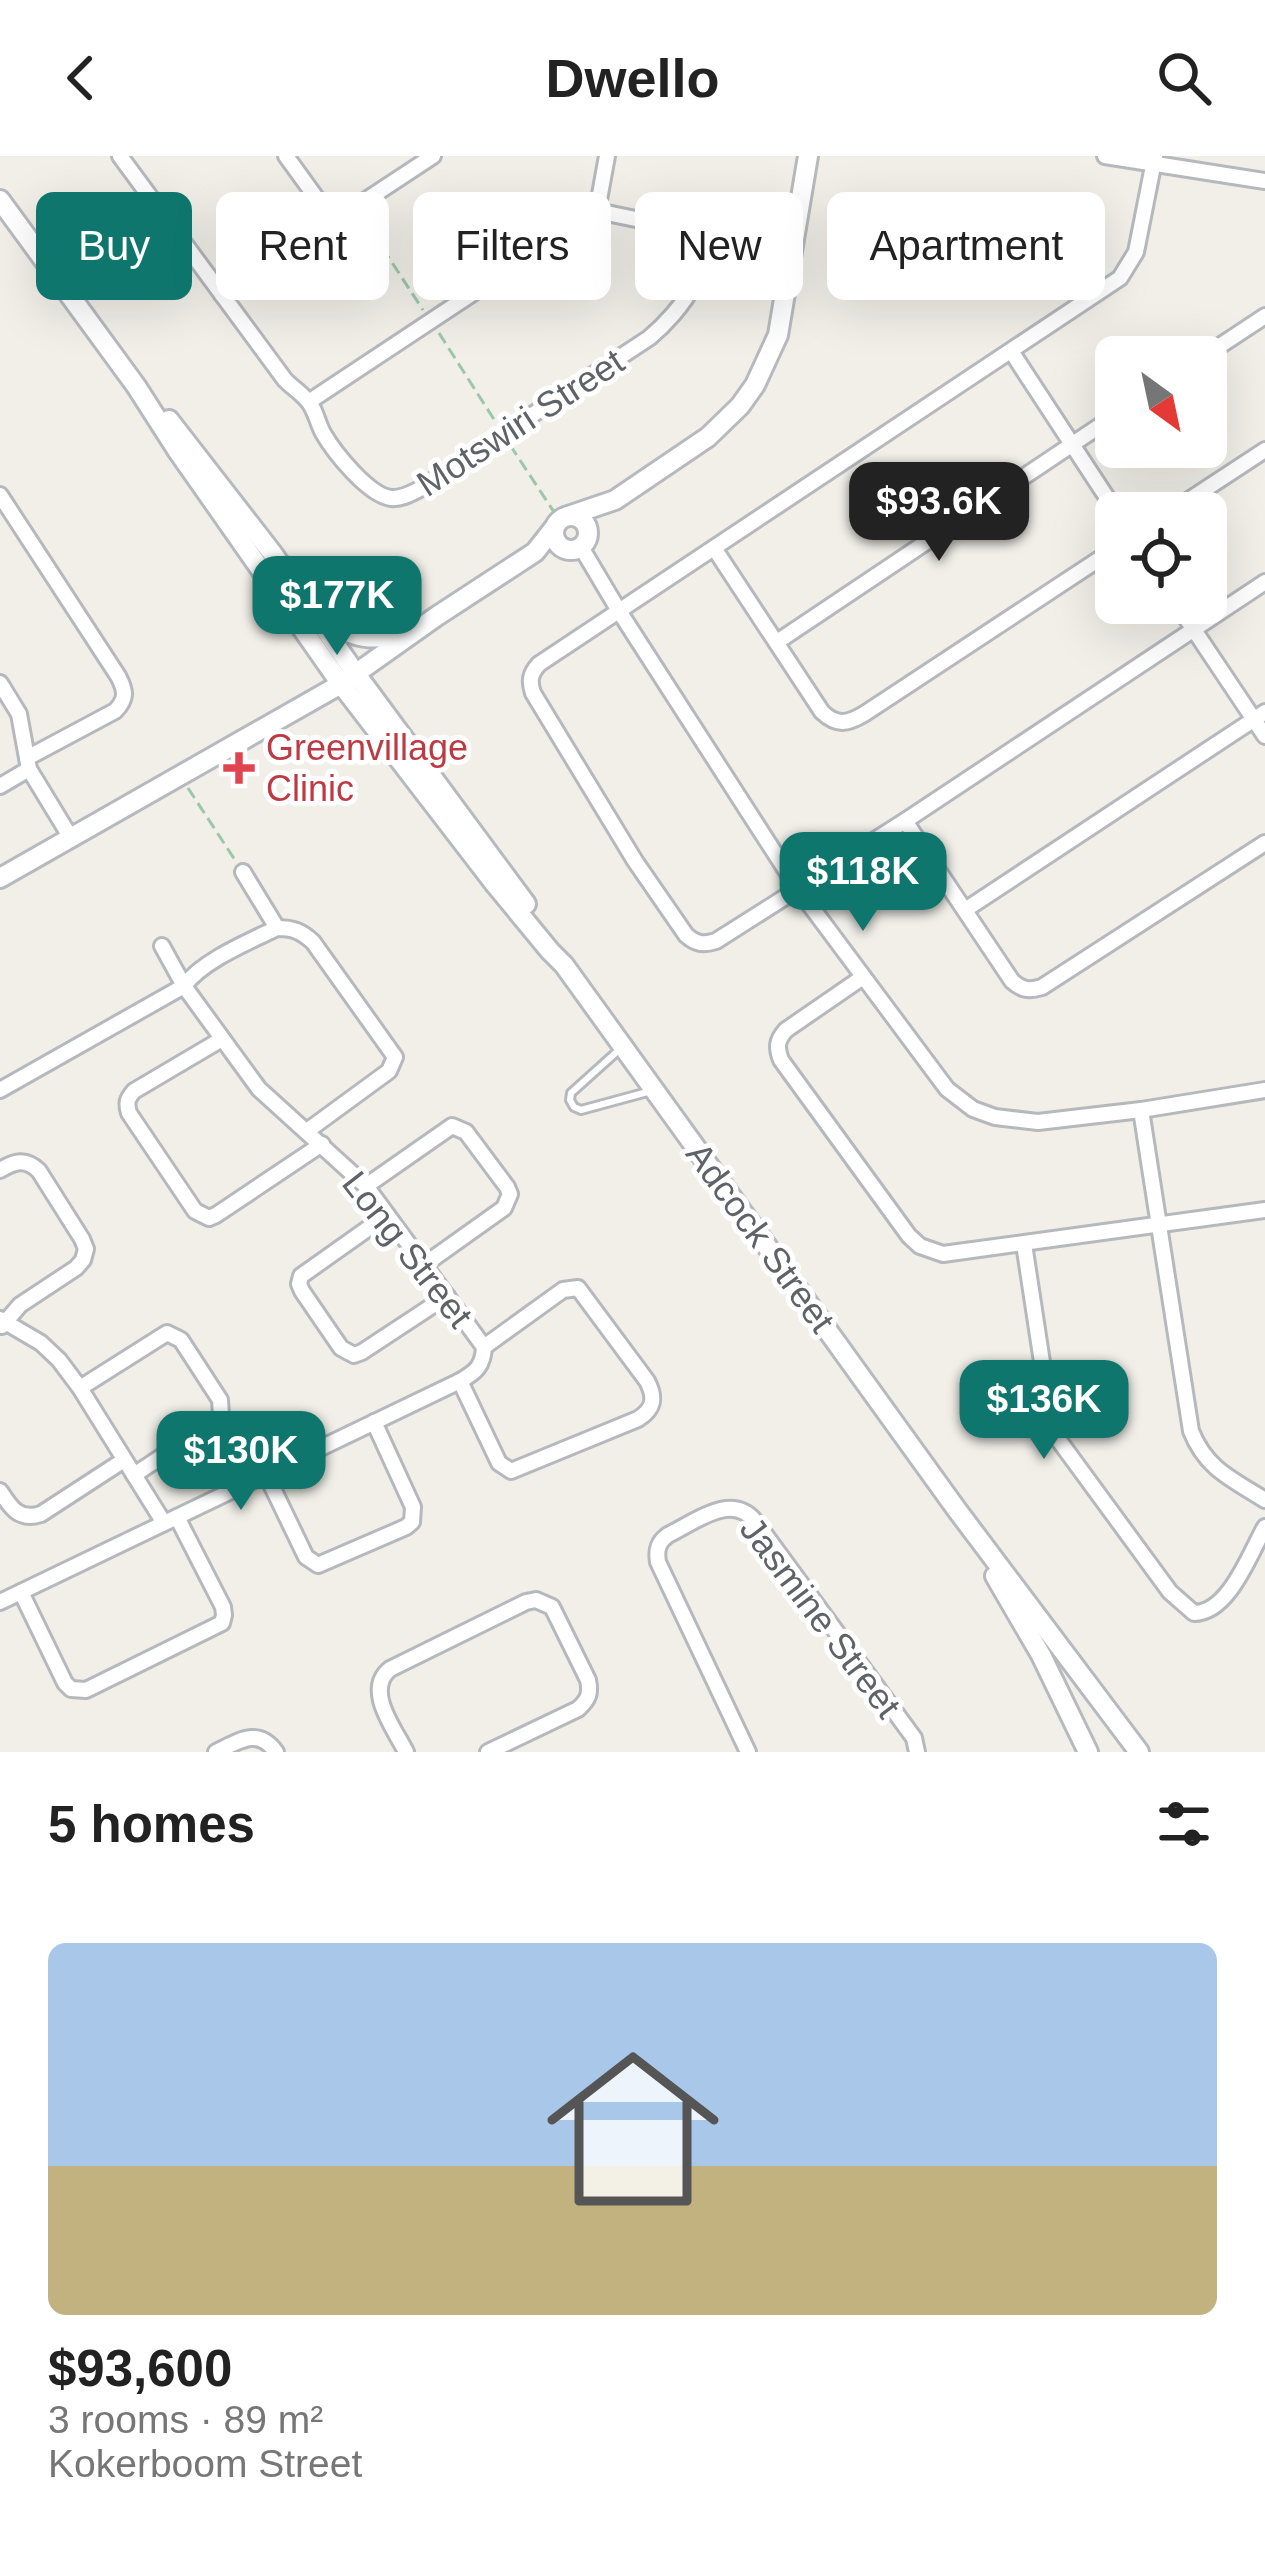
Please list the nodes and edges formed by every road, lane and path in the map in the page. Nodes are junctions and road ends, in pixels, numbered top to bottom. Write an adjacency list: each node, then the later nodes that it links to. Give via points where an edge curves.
1 (120, 156): 15 (street, Motswiri Street)
2 (286, 156): 9 (street)
3 (433, 156): 10 (street)
4 (607, 156): 11 (street)
5 (808, 156): 31 (main road, via 778,335 755,386 708,437)
6 (1105, 156): 7 (street)
7 (1155, 160): 8 (street); 21 (street, via 1130,266)
8 (1265, 181)
9 (313, 192)
10 (378, 192)
11 (600, 192)
12 (0, 200): 22 (main road, Adcock Street)
13 (611, 214): 25 (street, Motswiri Street, via 691,234 702,254 698,276 661,328)
14 (389, 258): 19 (path)
15 (216, 287)
16 (226, 300): 23 (street, Motswiri Street)
17 (464, 300): 19 (street)
18 (1265, 316): 20 (street)
19 (431, 322): 23 (street); 25 (path)
20 (1227, 341)
21 (1011, 351): 26 (street); 34 (street)
22 (136, 386): 36 (main road, Adcock Street); 44 (main road, Adcock Street)
23 (310, 401): 25 (street, Motswiri Street, via 340,456 391,498 418,490)
24 (1095, 429): 26 (street)
25 (503, 434): 32 (path)
26 (1072, 445): 28 (street); 43 (street)
27 (1265, 450): 29 (street)
28 (1103, 492)
29 (1201, 492)
30 (0, 495): 48 (street, via 126,694 115,711)
31 (615, 500): 32 (main road); 33 (main road)
32 (560, 522): 33 (main road, via 557,543); 33 (main road, via 585,522 589,531); 35 (main road)
33 (578, 545): 35 (main road); 39 (street)
34 (714, 548): 39 (street); 43 (street)
35 (535, 552): 40 (main road)
36 (273, 554): 40 (main road, via 348,634 398,634); 44 (main road, Adcock Street)
37 (1095, 562): 43 (street, via 850,722 822,712)
38 (1265, 582): 42 (street)
39 (619, 611): 56 (street); 56 (street, via 539,664 529,683 635,861 686,935 705,944)
40 (437, 616): 44 (main road)
41 (1190, 624): 42 (street)
42 (1193, 629): 46 (street); 51 (street)
43 (777, 642)
44 (349, 679): 49 (main road); 63 (main road, Adcock Street)
45 (0, 683): 48 (street, via 20,714)
46 (1260, 716): 47 (street); 57 (street)
47 (1265, 736)
48 (28, 763): 50 (street); 52 (street)
49 (180, 776): 52 (main road); 54 (path)
50 (0, 786)
51 (905, 820): 56 (street); 57 (street)
52 (71, 838): 55 (main road)
53 (1265, 843): 57 (street, via 1031,990 1012,981)
54 (243, 872): 58 (street)
55 (0, 878)
56 (798, 889): 60 (street)
57 (965, 910)
58 (277, 928): 61 (street); 68 (street, via 313,942 395,1057 389,1071)
59 (162, 946): 61 (street, Long Street)
60 (863, 977): 67 (street, via 946,1089 973,1109 1038,1122); 75 (street, via 778,1038 781,1060 920,1246 943,1254)
61 (184, 986): 62 (street, Long Street); 64 (street)
62 (222, 1039): 68 (street, Long Street, via 272,1103); 69 (street, via 134,1091 126,1105 195,1211 216,1215)
63 (623, 1047): 65 (main road, Adcock Street); 65 (lane, via 571,1093 574,1107)
64 (1, 1088)
65 (654, 1090): 88 (main road, Adcock Street)
66 (1265, 1090): 67 (street)
67 (1141, 1110): 74 (street)
68 (307, 1131): 69 (street, Long Street)
69 (322, 1144): 71 (street, Long Street)
70 (0, 1170): 78 (street, via 32,1164 86,1249 76,1268)
71 (366, 1186): 73 (street, Long Street); 76 (street, via 452,1126 466,1132 507,1187 504,1208)
72 (1265, 1210): 74 (street)
73 (387, 1215): 76 (street, Long Street); 77 (street, via 301,1276 302,1291 341,1348 362,1352)
74 (1159, 1225): 75 (street); 87 (street, via 1200,1452)
75 (1024, 1244): 90 (street, via 1055,1435 1171,1592 1195,1613 1218,1606)
76 (424, 1265): 77 (street, Long Street)
77 (447, 1296): 79 (street, Long Street)
78 (1, 1323): 81 (street, via 41,1343)
79 (484, 1347): 80 (street, Long Street, via 483,1362); 80 (street, via 563,1290 578,1288 647,1382 652,1405 638,1419 511,1471 499,1463)
80 (460, 1381): 82 (street, Long Street)
81 (80, 1388): 83 (street); 85 (street, via 167,1333 181,1340 220,1400 215,1421)
82 (374, 1422): 84 (street, Long Street); 84 (street, via 413,1507 406,1527 326,1564 311,1563)
83 (124, 1460): 85 (street); 86 (street, via 30,1517)
84 (266, 1474): 89 (street, Long Street)
85 (134, 1475): 89 (street)
86 (0, 1491)
87 (1265, 1500)
88 (957, 1510): 99 (main road, Adcock Street); 100 (main road, Adcock Street)
89 (171, 1520): 91 (street, Long Street); 91 (street, via 223,1607 221,1623 86,1690 65,1683)
90 (1265, 1526)
91 (21, 1592): 92 (street, Long Street)
92 (0, 1602)
93 (216, 1752): 94 (street, via 256,1736)
94 (276, 1752)
95 (406, 1752): 96 (street, via 380,1698 381,1676 526,1601 544,1602 588,1680 586,1702)
96 (488, 1752)
97 (748, 1752): 98 (street, Jasmine Street, via 657,1552 668,1534 726,1507 755,1521)
98 (917, 1752)
99 (1088, 1752)
100 (1139, 1752)

